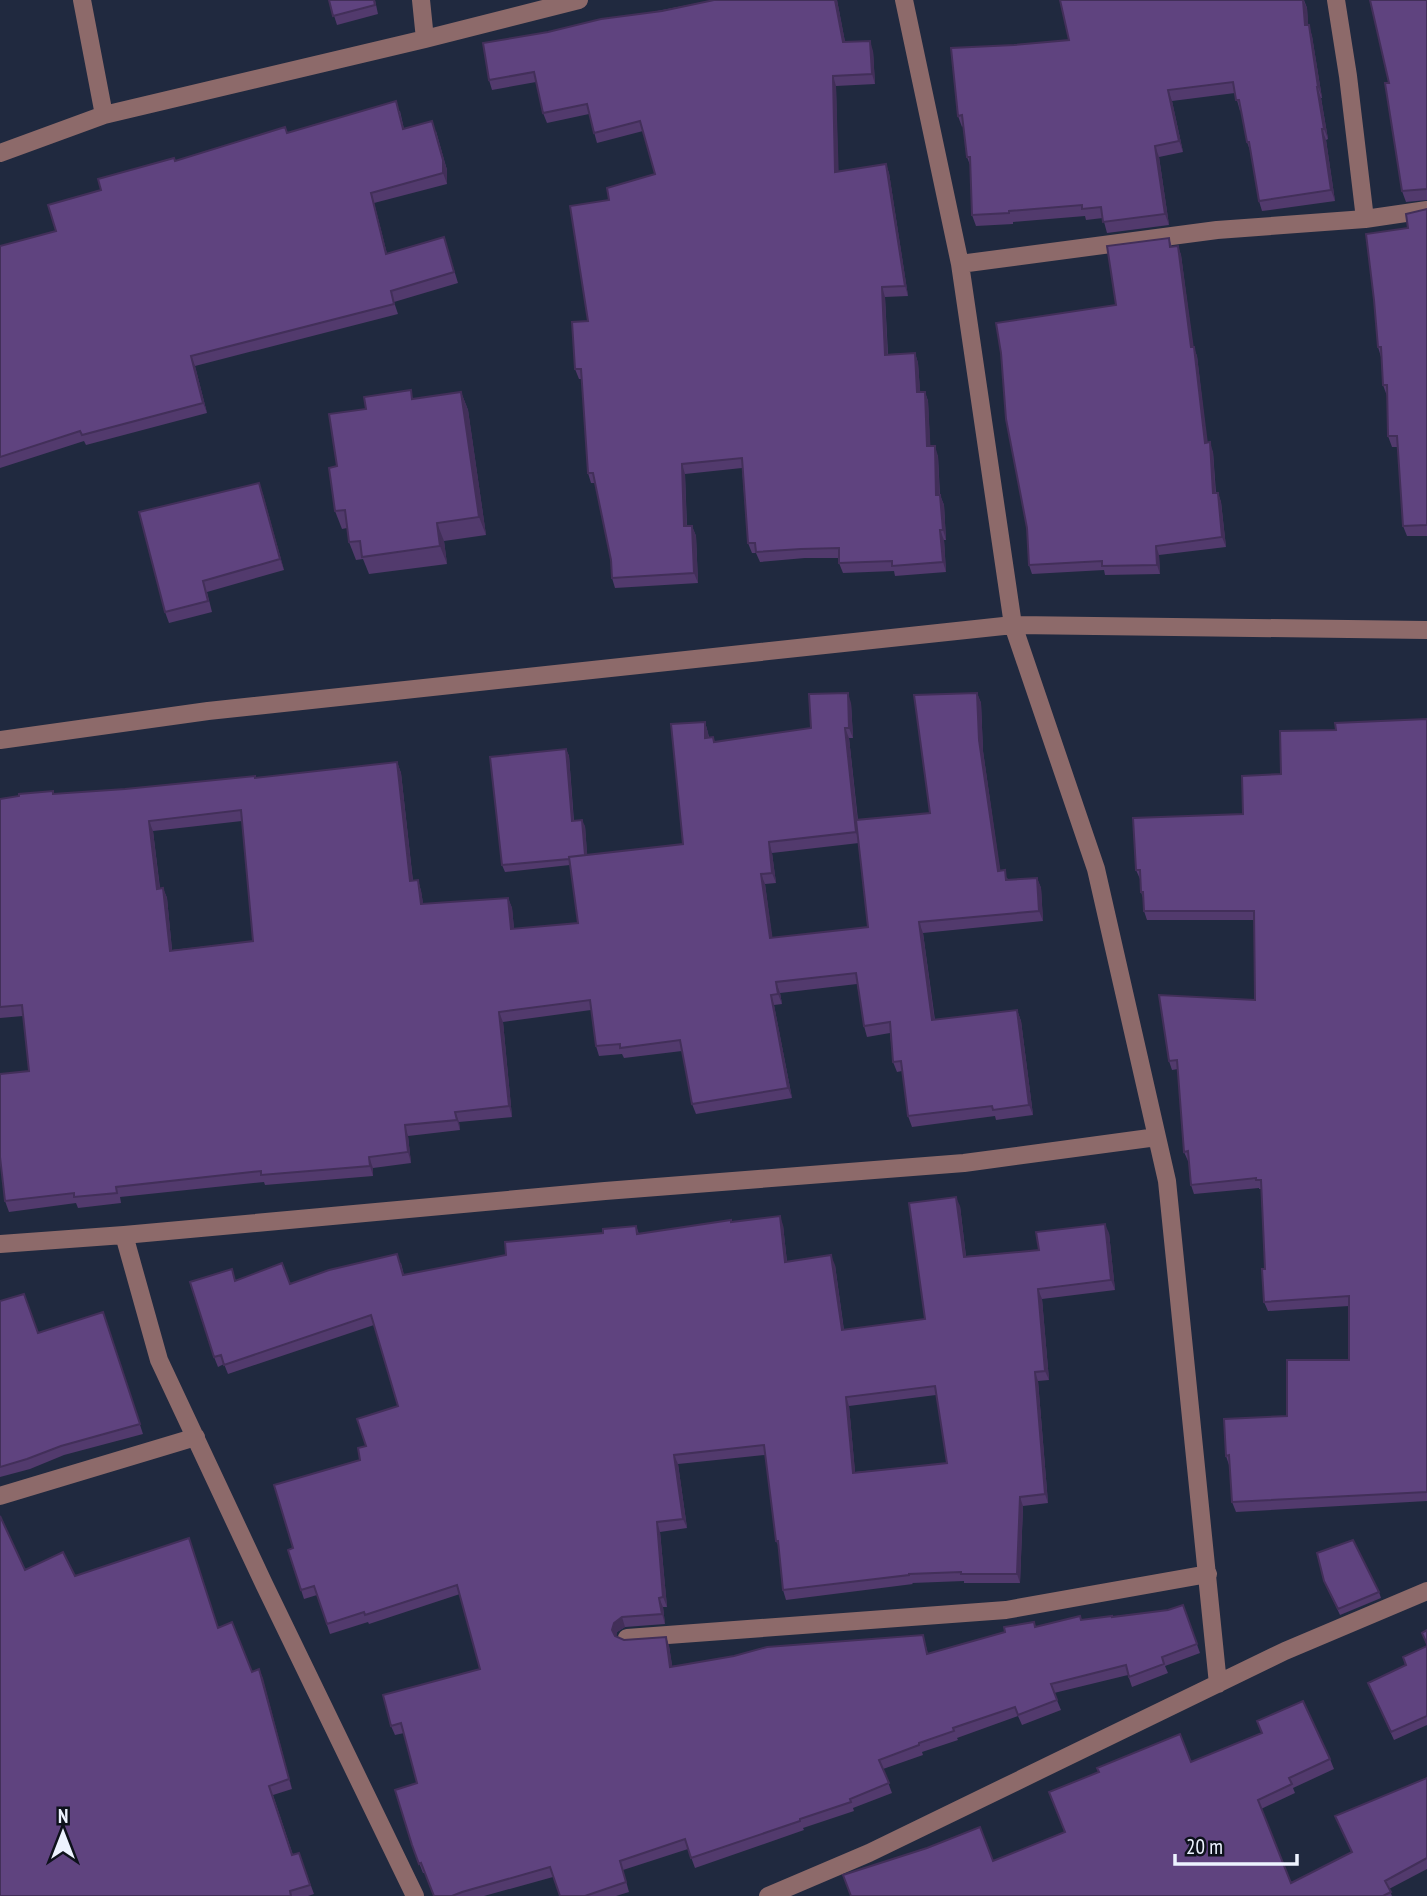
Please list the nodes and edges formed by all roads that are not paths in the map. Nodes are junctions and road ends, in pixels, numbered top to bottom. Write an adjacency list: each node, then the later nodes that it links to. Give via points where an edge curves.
1 (82, 0): 7 (street)
2 (421, 0): 6 (street)
3 (579, 0): 6 (street)
4 (904, 0): 11 (street)
5 (1336, 0): 10 (street)
6 (425, 39): 7 (street)
7 (104, 115): 8 (street)
8 (0, 153)
9 (1427, 210): 10 (street)
10 (1365, 219): 11 (street, via 1217,230)
11 (960, 264): 12 (street)
12 (1013, 625): 13 (street); 14 (street, via 208,711); 15 (street, via 1096,869)
13 (1427, 630)
14 (0, 740)
15 (1157, 1137): 16 (street, via 964,1164); 20 (street, via 1167,1181)
16 (124, 1235): 17 (street); 18 (street, via 159,1360)
17 (0, 1244)
18 (195, 1437): 19 (street); 24 (street)
19 (0, 1496)
20 (1208, 1574): 22 (street, via 1006,1610); 23 (street)
21 (1427, 1591): 23 (street)
22 (627, 1638)
23 (1218, 1684): 25 (street, via 869,1853)
24 (415, 1896)
25 (768, 1896)

